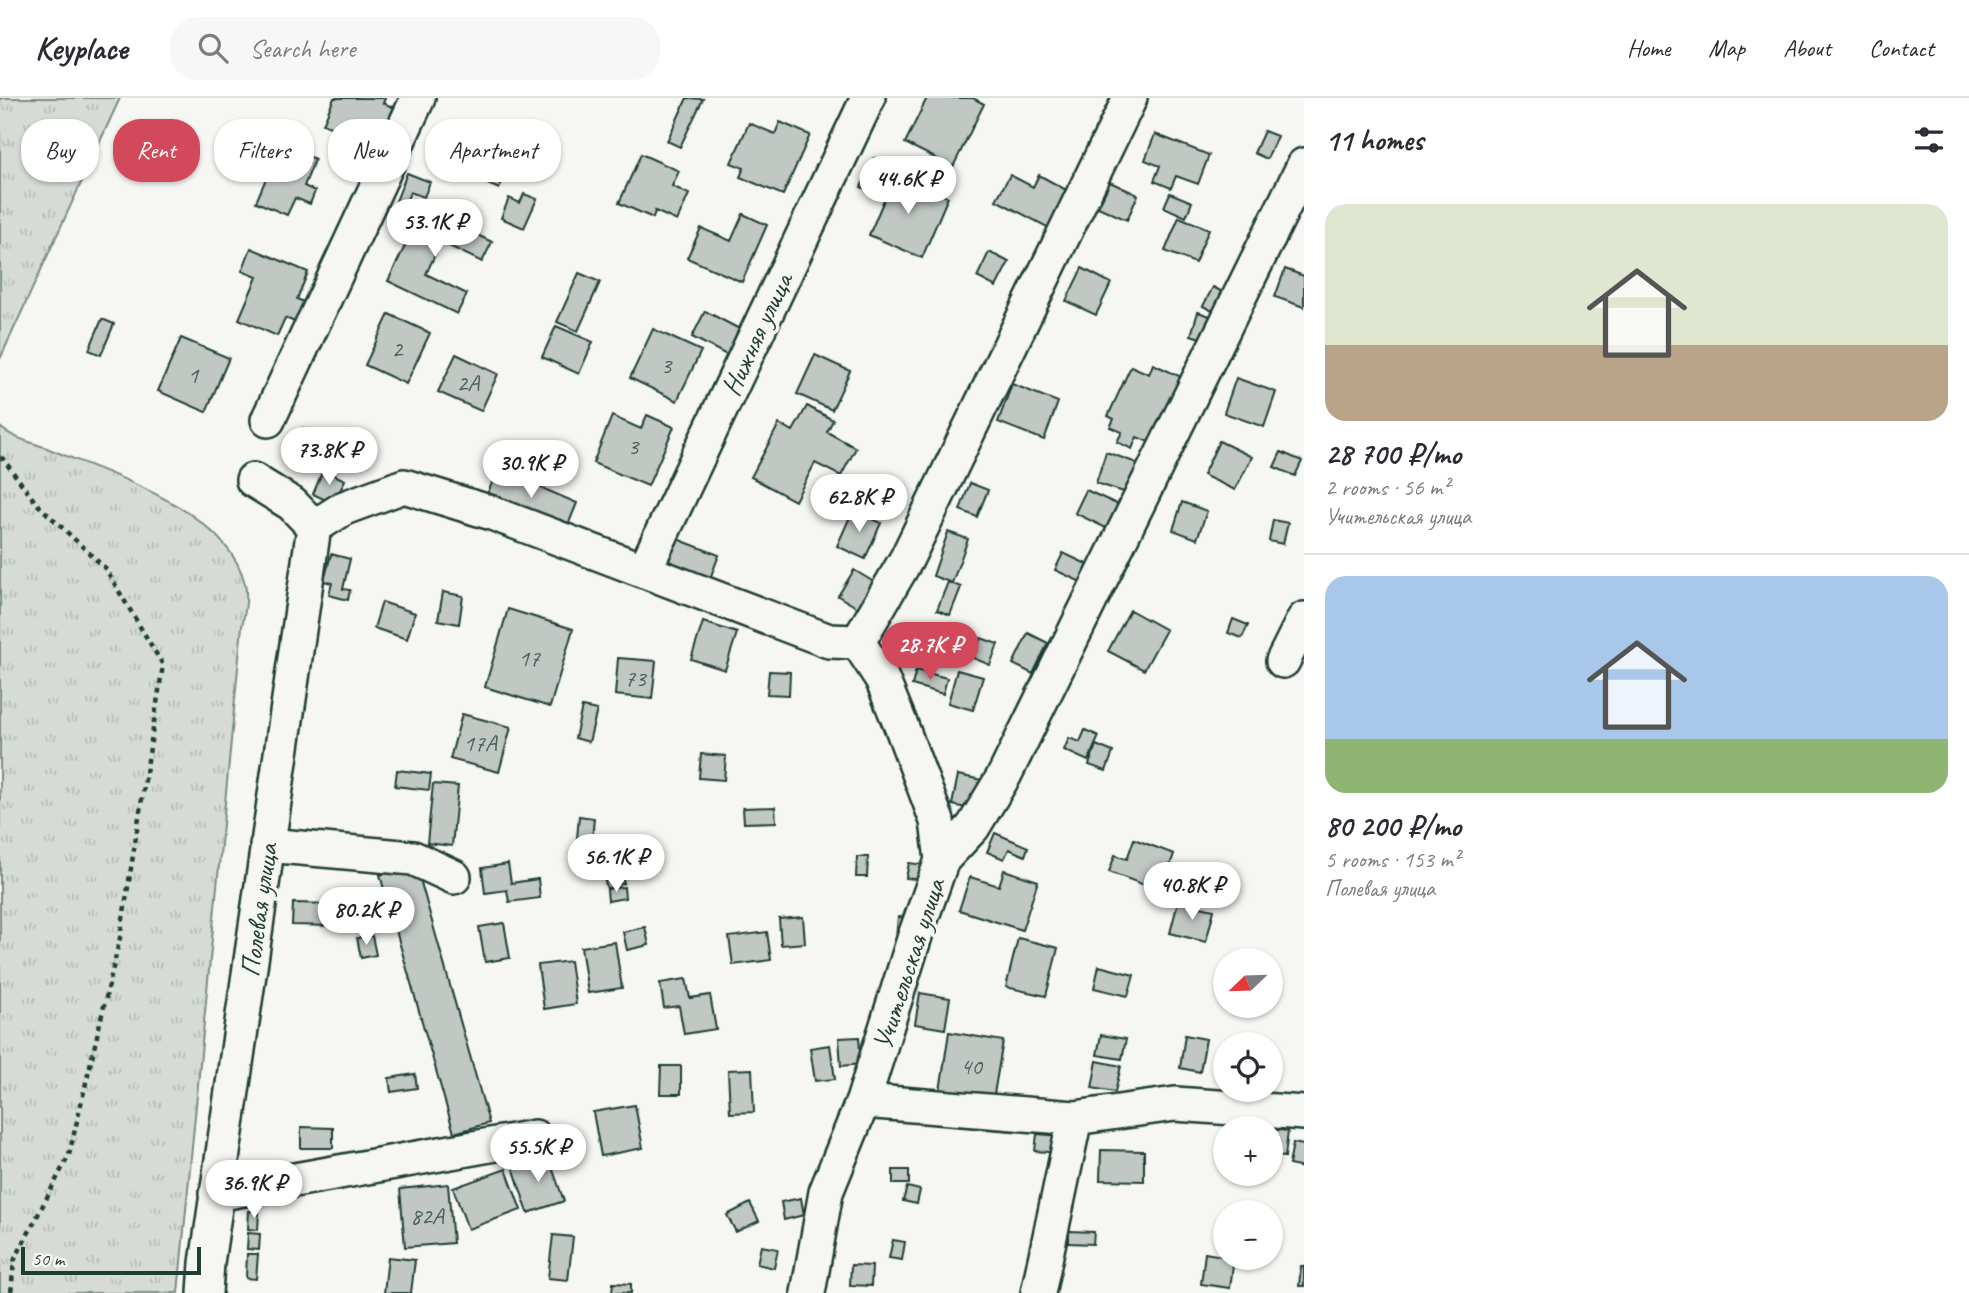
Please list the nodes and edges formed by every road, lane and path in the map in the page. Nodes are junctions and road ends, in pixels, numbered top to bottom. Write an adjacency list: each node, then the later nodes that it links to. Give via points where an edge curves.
1 (418, 98): 5 (street)
2 (867, 98): 9 (street, Нижняя улица)
3 (1130, 98): 11 (street, via 906,558)
4 (1304, 165): 14 (street, via 1005,774 973,827)
5 (268, 420)
6 (0, 458): 21 (path, via 36,503 105,568 163,664 120,938 69,1155 14,1261)
7 (253, 480): 8 (street, via 292,504)
8 (314, 527): 9 (street, via 344,509 404,486 492,513); 13 (street, Полевая улица)
9 (644, 571): 11 (street, via 829,641)
10 (1304, 619): 12 (street)
11 (858, 642): 14 (street, Учительская улица, via 883,679 902,728 937,821)
12 (1283, 661)
13 (267, 845): 15 (street, via 413,858); 20 (street, Полевая улица)
14 (942, 860): 16 (street, Учительская улица)
15 (454, 877)
16 (863, 1101): 18 (street); 23 (street, Учительская улица, via 826,1192)
17 (1304, 1113): 18 (street, via 1175,1104)
18 (1075, 1118): 24 (street)
19 (535, 1137): 20 (street)
20 (216, 1194): 22 (street, Полевая улица)
21 (11, 1293)
22 (205, 1293)
23 (808, 1293)
24 (1038, 1293)

